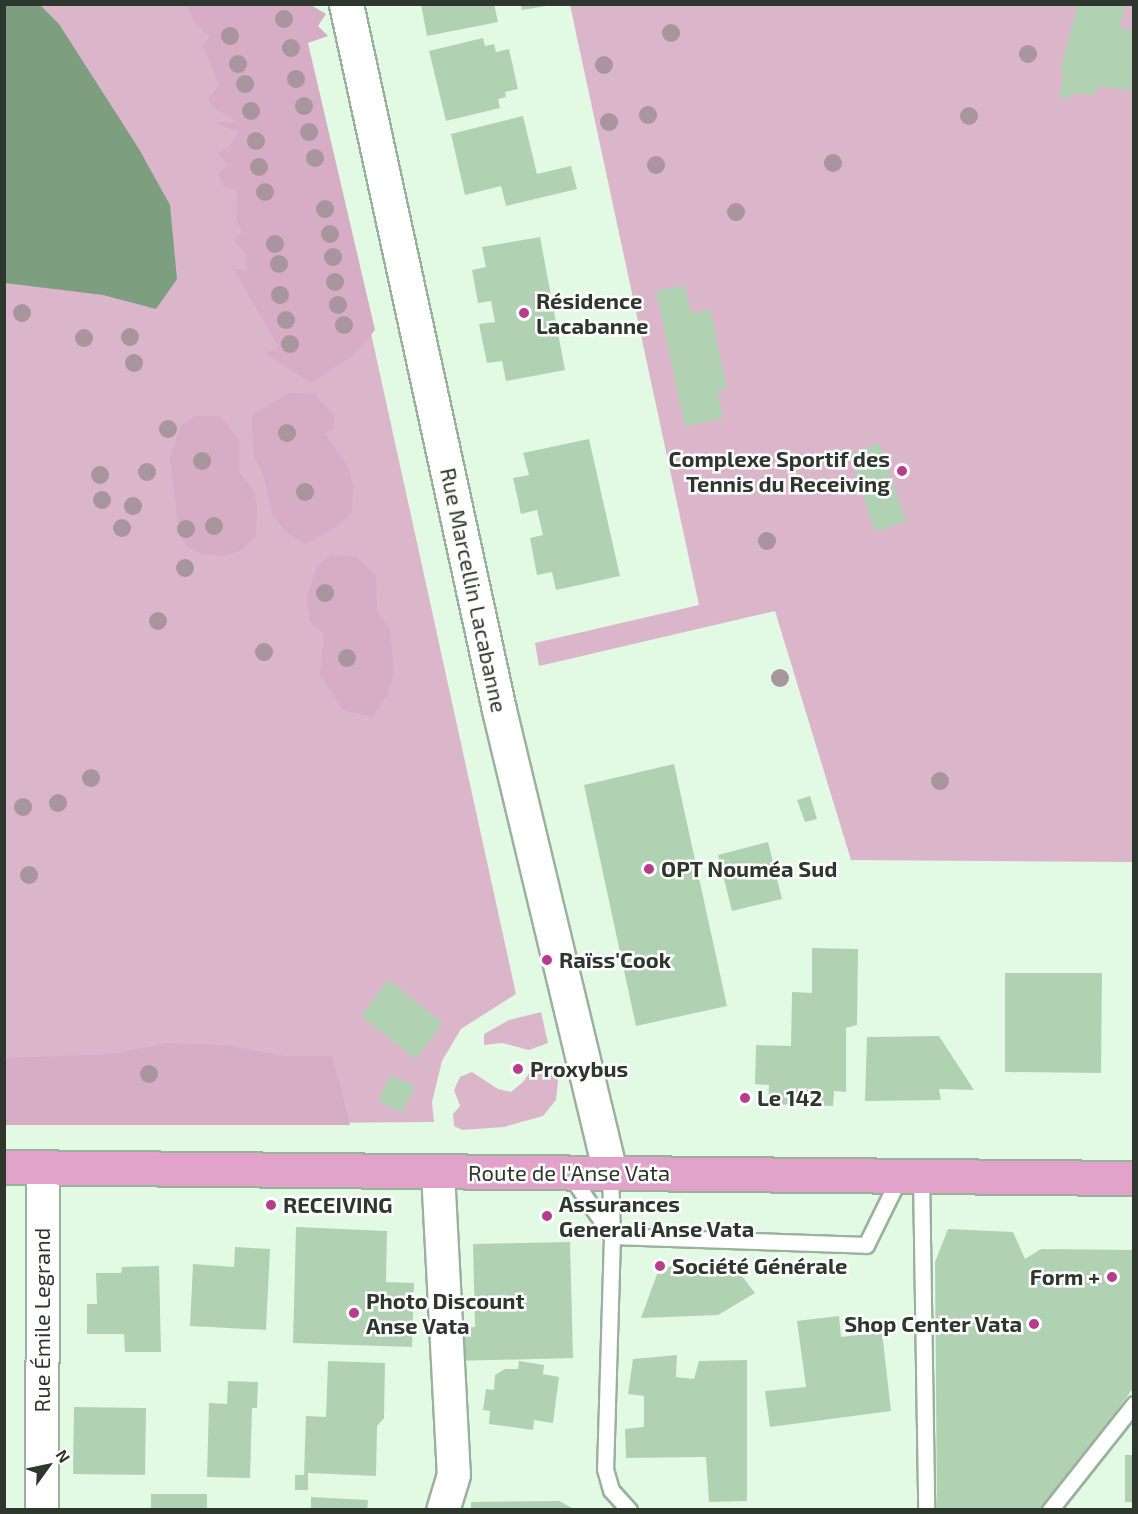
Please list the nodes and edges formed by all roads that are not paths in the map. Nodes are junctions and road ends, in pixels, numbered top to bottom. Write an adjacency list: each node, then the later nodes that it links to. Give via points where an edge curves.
1 (346, 4): 6 (street, Rue Marcellin Lacabanne, via 499,710)
2 (4, 1167): 3 (main road, Route de l'Anse Vata)
3 (43, 1167): 5 (main road, Route de l'Anse Vata); 11 (street, Rue Émile Legrand)
4 (566, 1170): 5 (main road, Route de l'Anse Vata); 6 (main road, Route de l'Anse Vata); 9 (lane)
5 (438, 1172): 12 (street, via 454,1475)
6 (610, 1173): 7 (main road, Route de l'Anse Vata); 9 (lane)
7 (911, 1174): 8 (main road, Route de l'Anse Vata); 9 (lane, via 866,1245); 14 (lane)
8 (1134, 1178)
9 (612, 1236): 13 (lane, via 605,1469 611,1490)
10 (1134, 1404): 15 (lane)
11 (42, 1509)
12 (443, 1509)
13 (629, 1509)
14 (926, 1509)
15 (1050, 1509)

